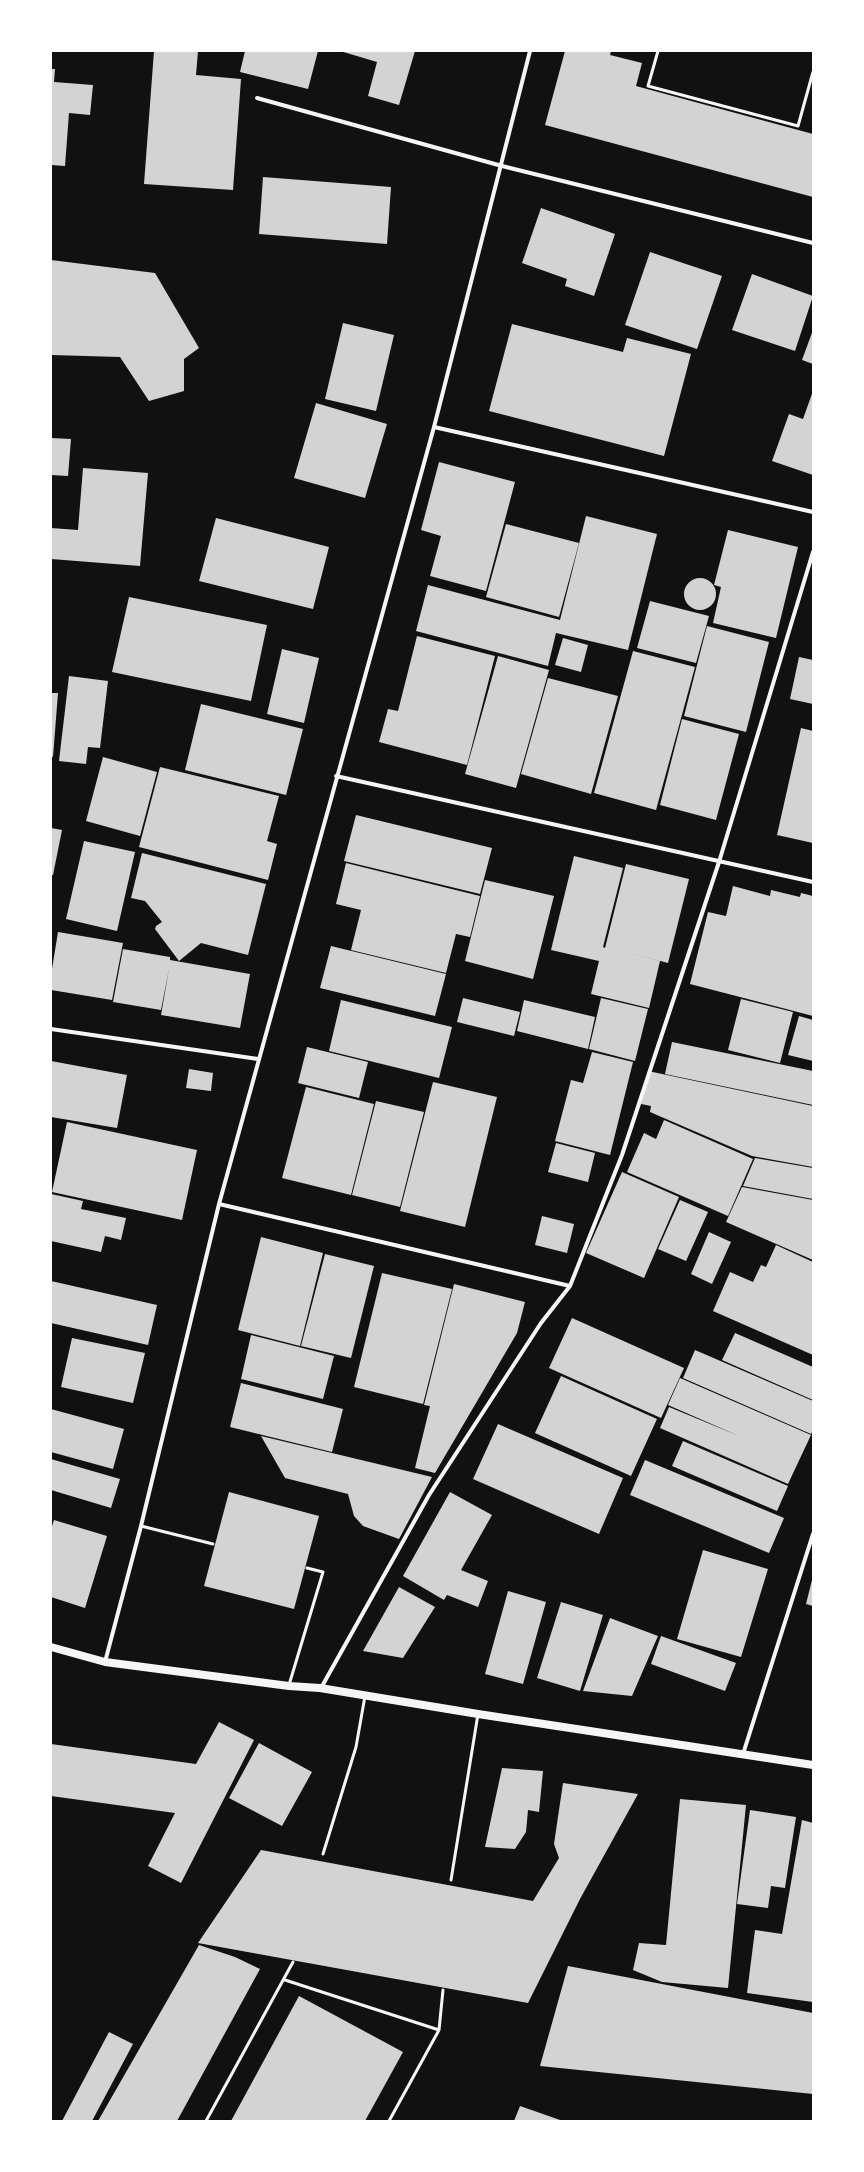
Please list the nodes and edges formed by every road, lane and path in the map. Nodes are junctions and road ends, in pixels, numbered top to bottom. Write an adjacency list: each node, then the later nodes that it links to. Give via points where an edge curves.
1 (530, 51): 5 (street)
2 (658, 51): 3 (lane, via 648,86 798,126)
3 (813, 72)
4 (257, 98): 5 (street)
5 (502, 166): 6 (street); 7 (street)
6 (813, 243)
7 (434, 427): 8 (street); 10 (street)
8 (813, 512)
9 (813, 552): 11 (street)
10 (336, 776): 11 (street); 14 (street)
11 (719, 862): 12 (street); 16 (street, via 622,1155)
12 (813, 882)
13 (51, 1029): 14 (street)
14 (258, 1059): 15 (street)
15 (218, 1204): 16 (street); 17 (street)
16 (570, 1286): 24 (street, via 541,1323 429,1495)
17 (141, 1526): 19 (lane); 22 (street)
18 (813, 1534): 27 (street)
19 (213, 1544)
20 (307, 1568): 23 (lane, via 324,1572)
21 (51, 1647): 22 (main road)
22 (105, 1662): 23 (main road)
23 (289, 1686): 24 (main road)
24 (320, 1688): 25 (main road)
25 (365, 1696): 26 (main road); 29 (lane, via 356,1746)
26 (478, 1714): 27 (main road); 30 (lane)
27 (743, 1755): 28 (main road)
28 (813, 1765)
29 (324, 1854)
30 (451, 1880)
31 (293, 1962): 32 (lane)
32 (285, 1980): 34 (lane); 35 (lane)
33 (443, 1990): 34 (lane)
34 (439, 2030): 36 (lane)
35 (206, 2121)
36 (389, 2121)

